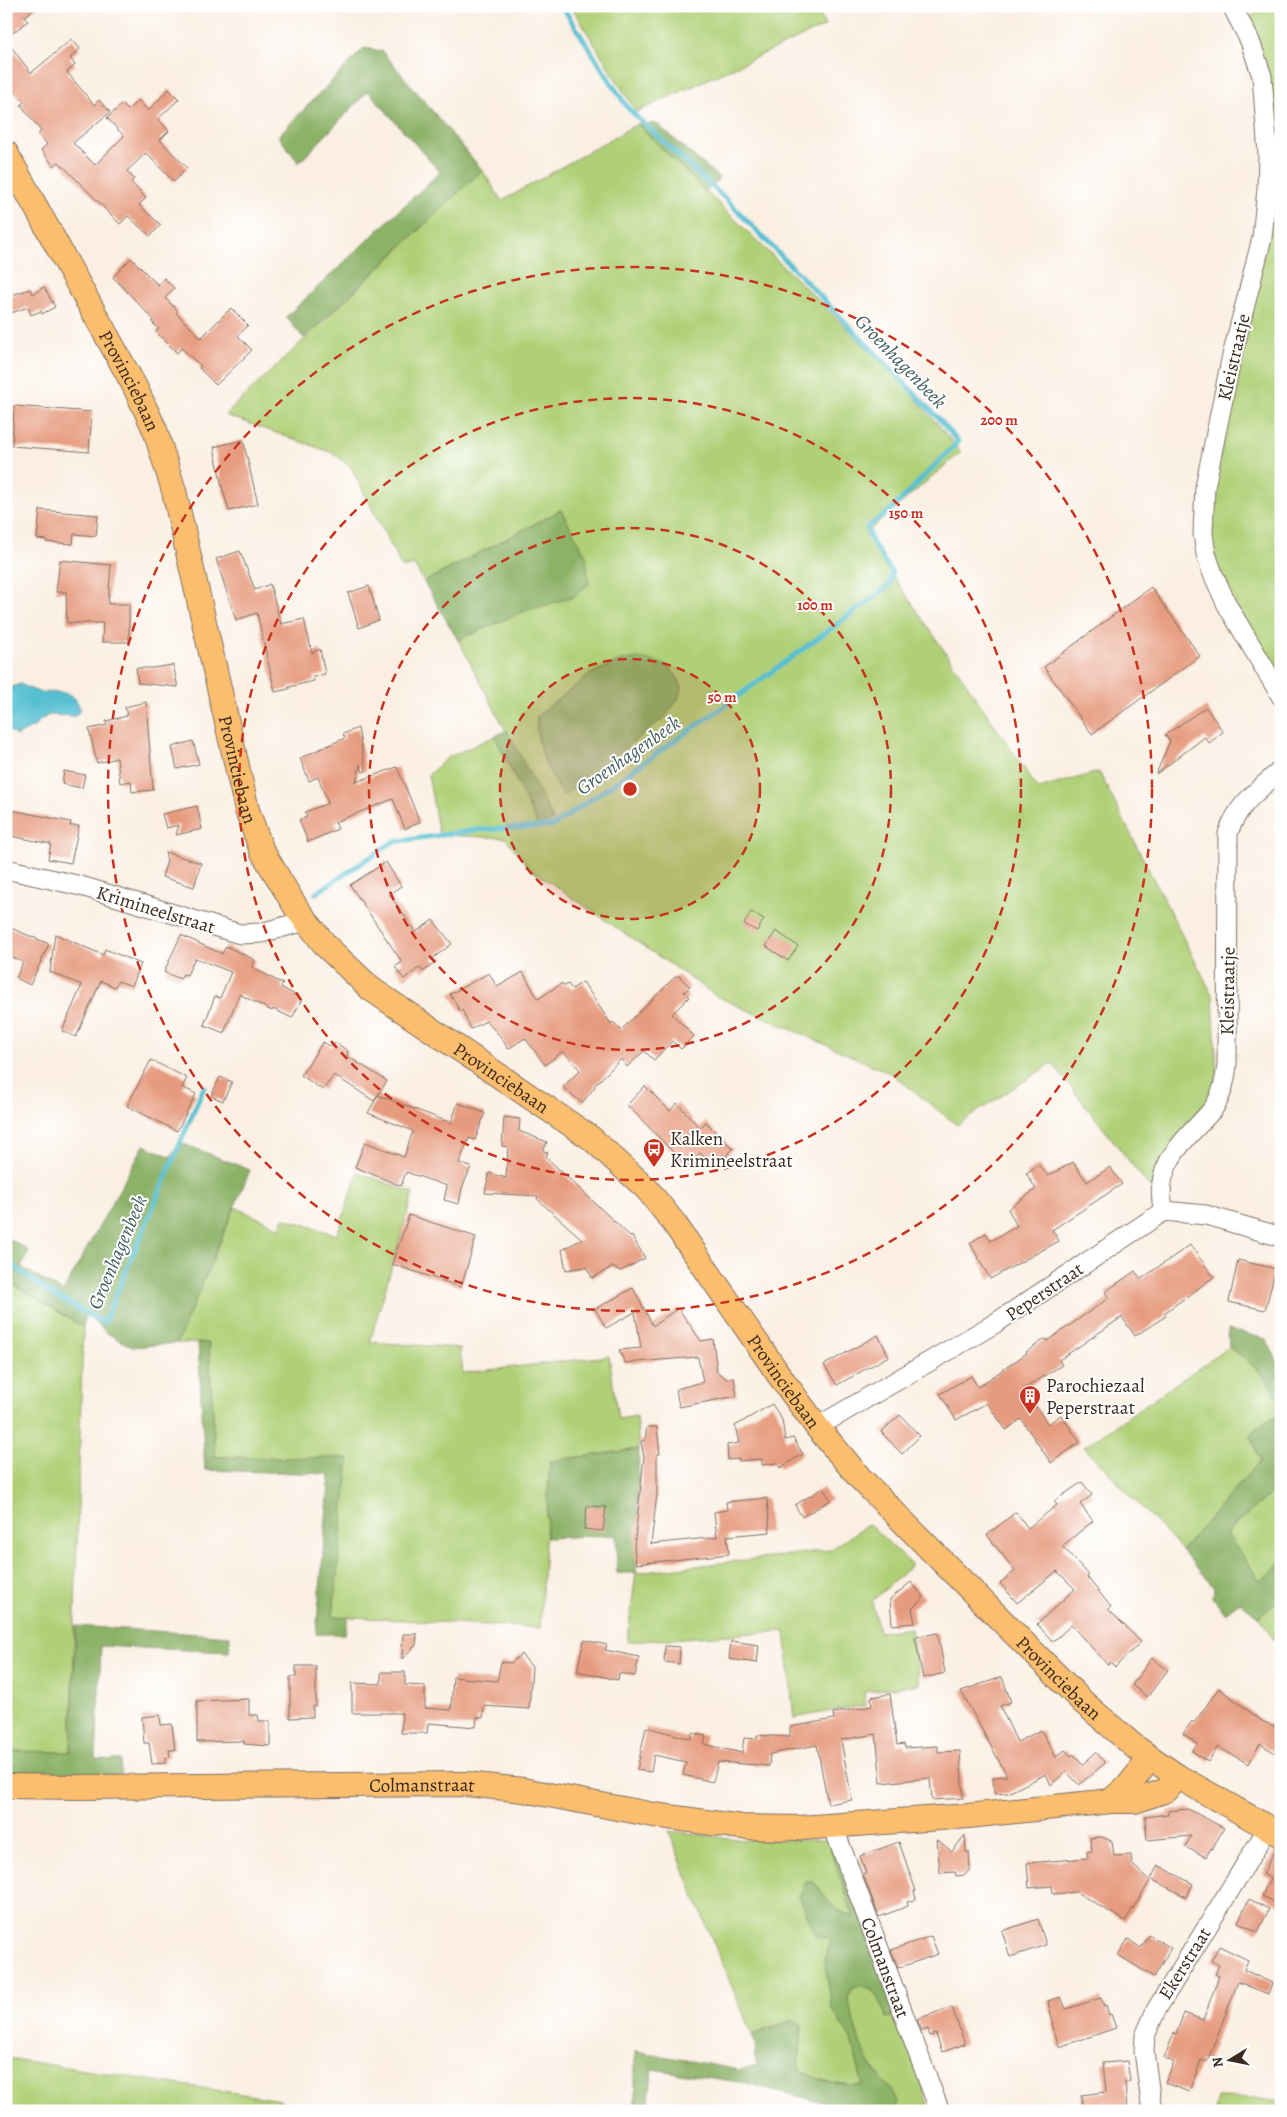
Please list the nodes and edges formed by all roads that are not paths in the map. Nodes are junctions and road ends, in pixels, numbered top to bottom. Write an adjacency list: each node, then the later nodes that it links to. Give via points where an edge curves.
1 (1232, 6): 3 (street, Kleistraatje, via 1250,41 1262,76 1268,154 1267,199 1262,238 1212,449 1205,487 1203,534 1206,554 1227,604)
2 (6, 153): 6 (main road, Provinciebaan, via 135,387 155,430 174,491 248,810 262,851)
3 (1281, 696)
4 (1281, 770): 7 (street, Kleistraatje, via 1239,809 1228,834 1227,1065 1224,1086 1213,1109 1170,1158 1164,1170 1160,1183)
5 (6, 869): 6 (street, Krimineelstraat, via 81,886 240,934 261,933)
6 (305, 921): 9 (main road, Provinciebaan, via 371,989 591,1138 647,1189)
7 (1164, 1211): 8 (street, via 1206,1215); 9 (street, Peperstraat, via 994,1324)
8 (1281, 1237)
9 (817, 1427): 10 (main road, Provinciebaan, via 860,1478 1084,1703)
10 (1150, 1759): 11 (main road, Provinciebaan); 13 (main road)
11 (1176, 1776): 13 (main road, Colmanstraat, via 1167,1790 1135,1801); 15 (main road, Provinciebaan)
12 (6, 1786): 14 (main road, Colmanstraat, via 466,1784 523,1790 654,1815 742,1827)
13 (1111, 1801): 14 (main road, Colmanstraat)
14 (834, 1826): 16 (street, Colmanstraat)
15 (1274, 1832): 17 (street, Ekerstraat, via 1156,2010 1145,2036 1144,2051)
16 (939, 2109)
17 (1152, 2111)

